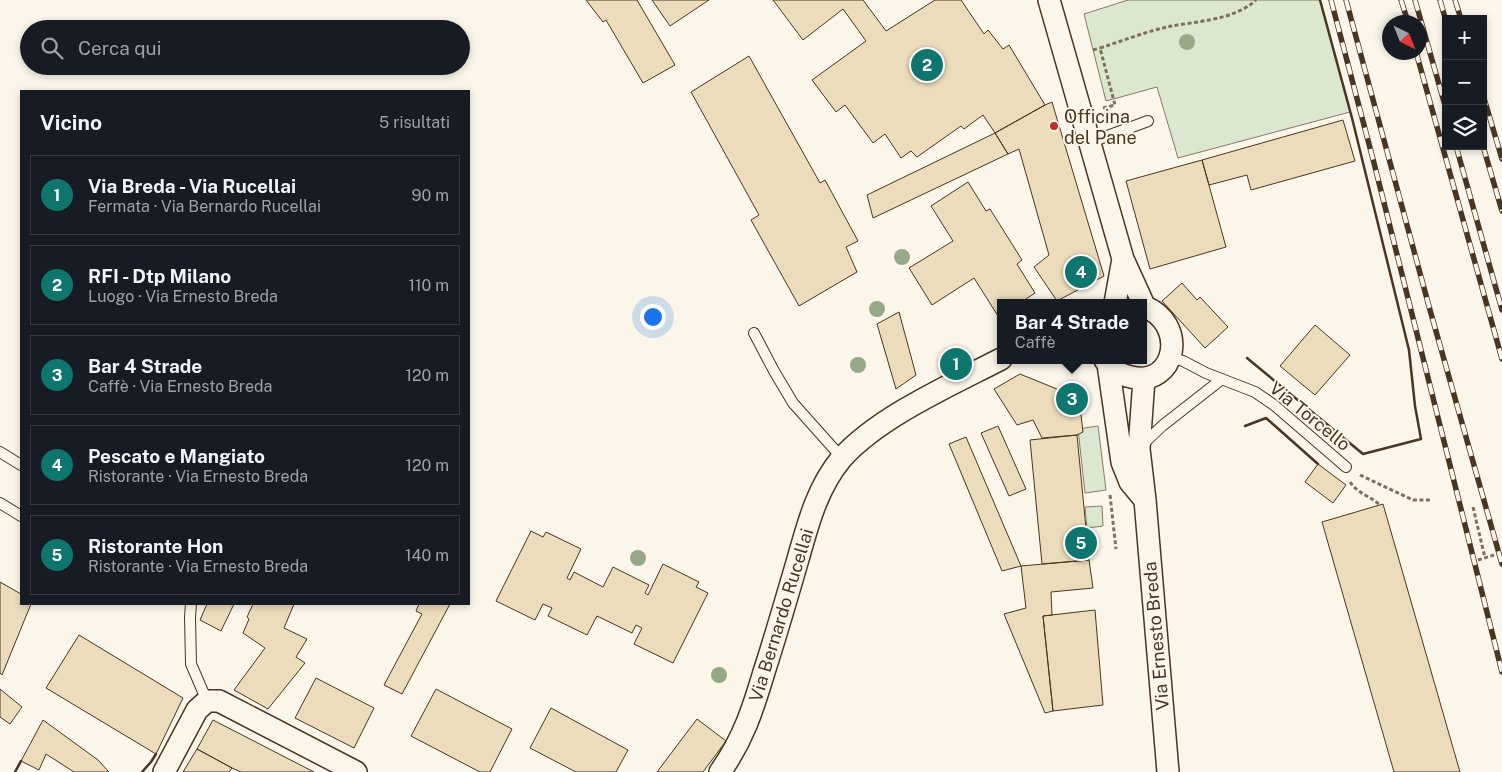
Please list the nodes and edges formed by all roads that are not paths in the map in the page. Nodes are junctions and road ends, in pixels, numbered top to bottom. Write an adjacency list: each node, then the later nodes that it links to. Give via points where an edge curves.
1 (1049, 0): 3 (street)
2 (1148, 121): 3 (lane)
3 (1091, 142): 4 (street)
4 (1123, 259): 5 (street); 6 (street)
5 (1116, 299)
6 (1141, 299)
7 (1147, 306): 9 (street, via 1159,314 1169,327 1172,341)
8 (754, 333): 17 (lane, via 793,403)
9 (1170, 358): 13 (street, via 1161,370); 14 (lane, Via Torcello)
10 (997, 361): 17 (street, Via Bernardo Rucellai, via 909,407 868,435)
11 (1107, 364): 20 (street, via 1122,462 1130,482)
12 (1110, 364): 13 (street, via 1126,376)
13 (1144, 379): 15 (street, Via Ernesto Breda)
14 (1222, 379): 15 (lane, via 1162,426); 19 (lane, Via Torcello, via 1262,396)
15 (1139, 449): 20 (street, Via Ernesto Breda)
16 (0, 452): 18 (lane)
17 (842, 458): 27 (street, Via Bernardo Rucellai, via 828,477 807,528 748,723)
18 (20, 464)
19 (1346, 467)
20 (1145, 500): 28 (street, Via Ernesto Breda)
21 (0, 503): 22 (lane)
22 (20, 515)
23 (191, 605): 24 (lane, via 191,664)
24 (207, 701): 25 (street, via 197,710); 26 (street, via 220,701)
25 (164, 772)
26 (356, 772)
27 (720, 772)
28 (1168, 772)

